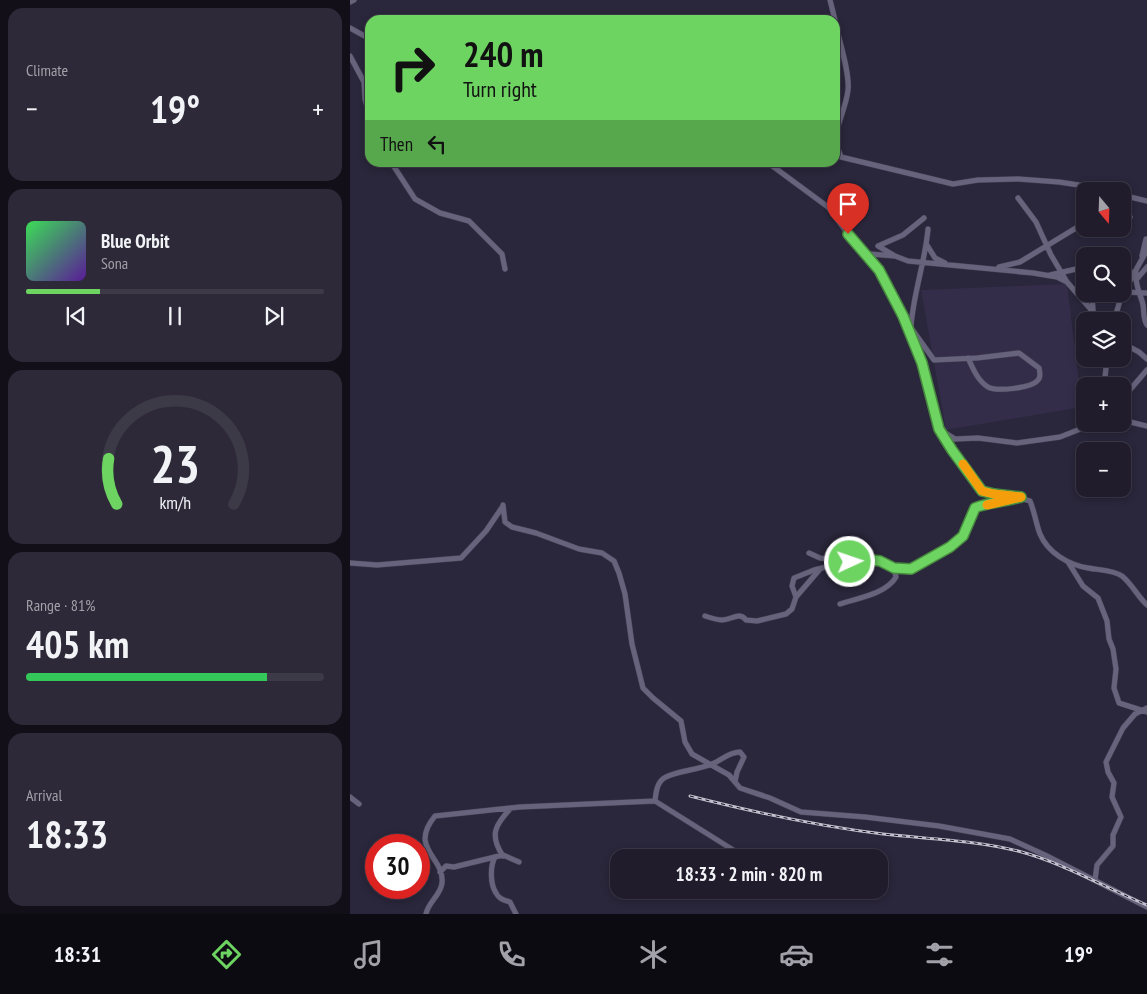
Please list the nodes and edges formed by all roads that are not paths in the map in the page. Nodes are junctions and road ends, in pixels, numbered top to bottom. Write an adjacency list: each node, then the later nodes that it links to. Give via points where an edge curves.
1 (354, 0): 3 (street)
2 (830, 0): 4 (street)
3 (350, 2)
4 (834, 15)
5 (350, 28): 6 (street)
6 (365, 36)
7 (840, 42): 10 (street, via 848,87)
8 (350, 56): 9 (street, via 364,82)
9 (365, 99)
10 (840, 119)
11 (840, 154): 14 (street, via 953,184 1018,179)
12 (394, 167): 32 (street, via 415,199 440,213 468,221 502,254)
13 (774, 167): 47 (street, via 828,207 879,270)
14 (1076, 185)
15 (1131, 197): 17 (street)
16 (1018, 198): 23 (street, via 1036,222)
17 (1147, 201)
18 (924, 218): 26 (street, via 902,235 878,246)
19 (1076, 228): 23 (street)
20 (928, 229): 22 (street)
21 (1146, 239): 27 (street)
22 (927, 245): 28 (street); 29 (street, via 935,258)
23 (1047, 247): 31 (street, via 1014,264); 35 (street)
24 (1147, 250): 27 (street)
25 (870, 254): 26 (street)
26 (895, 256): 28 (street)
27 (1142, 259): 34 (street)
28 (922, 263): 29 (street); 49 (street)
29 (948, 265): 31 (street)
30 (1147, 267): 39 (street)
31 (991, 268): 37 (street)
32 (505, 269)
33 (1076, 269): 35 (street)
34 (1136, 270): 36 (street); 38 (street); 39 (street)
35 (1061, 273): 37 (street); 40 (street)
36 (1131, 274)
37 (1049, 275): 40 (street)
38 (1131, 279)
39 (1136, 280): 41 (street); 42 (street)
40 (1067, 282): 46 (street)
41 (1131, 285)
42 (1138, 292): 43 (street); 44 (street); 48 (street)
43 (1131, 293)
44 (1147, 293)
45 (1094, 302): 46 (street)
46 (1094, 312)
47 (903, 316): 49 (street); 57 (street, via 922,363)
48 (1147, 325)
49 (911, 328): 51 (street, via 934,360)
50 (1131, 348): 52 (street)
51 (968, 358): 51 (street, via 1019,353 1039,368 1040,375 1034,383 1018,388 989,388 981,381)
52 (1147, 359)
53 (1147, 370): 54 (street)
54 (1131, 390)
55 (1131, 422): 56 (street)
56 (1147, 426)
57 (939, 429): 58 (street, via 956,439 1016,443 1043,440); 59 (street, via 982,491)
58 (1076, 430)
59 (1021, 497): 62 (street, via 1030,501 1047,547); 65 (street, via 979,505 963,536 950,547 911,569)
60 (809, 553): 61 (street, via 837,560)
61 (863, 559): 64 (street); 65 (street, via 880,561)
62 (1068, 562): 68 (street, via 1116,573); 70 (street, via 1083,586 1098,598 1107,622 1116,669 1114,688 1119,703)
63 (350, 563): 71 (street, via 377,565 461,558 486,531 503,505 505,522 512,527 536,532 579,549 602,553 614,561 619,573 643,688 681,722 685,742 692,754)
64 (820, 568): 66 (street); 66 (street, via 794,578 792,586)
65 (894, 568): 67 (street, via 896,577 892,585)
66 (796, 597): 69 (street, via 792,609 786,614 757,621 737,615 720,620)
67 (840, 604)
68 (1147, 605)
69 (705, 616)
70 (1146, 710): 82 (street, via 1135,714 1123,728 1106,762 1114,783 1112,797 1121,817 1113,835 1113,846 1097,864)
71 (711, 764): 72 (street); 72 (street, via 732,752 740,752 744,757); 74 (street, via 665,777 657,787)
72 (735, 782): 82 (street, via 740,788 801,812 939,826 1010,839)
73 (350, 797): 75 (street)
74 (655, 801): 76 (street); 77 (street)
75 (359, 804)
76 (512, 808): 78 (street, via 496,828 494,837); 81 (street, via 435,816 426,827 425,840)
77 (732, 849)
78 (503, 856): 79 (street); 80 (street)
79 (495, 857): 81 (street, via 446,866); 85 (street, via 491,864 495,892 510,902)
80 (519, 862)
81 (440, 872): 84 (street, via 442,885)
82 (1095, 880): 83 (street)
83 (1147, 907)
84 (426, 914)
85 (516, 914)

